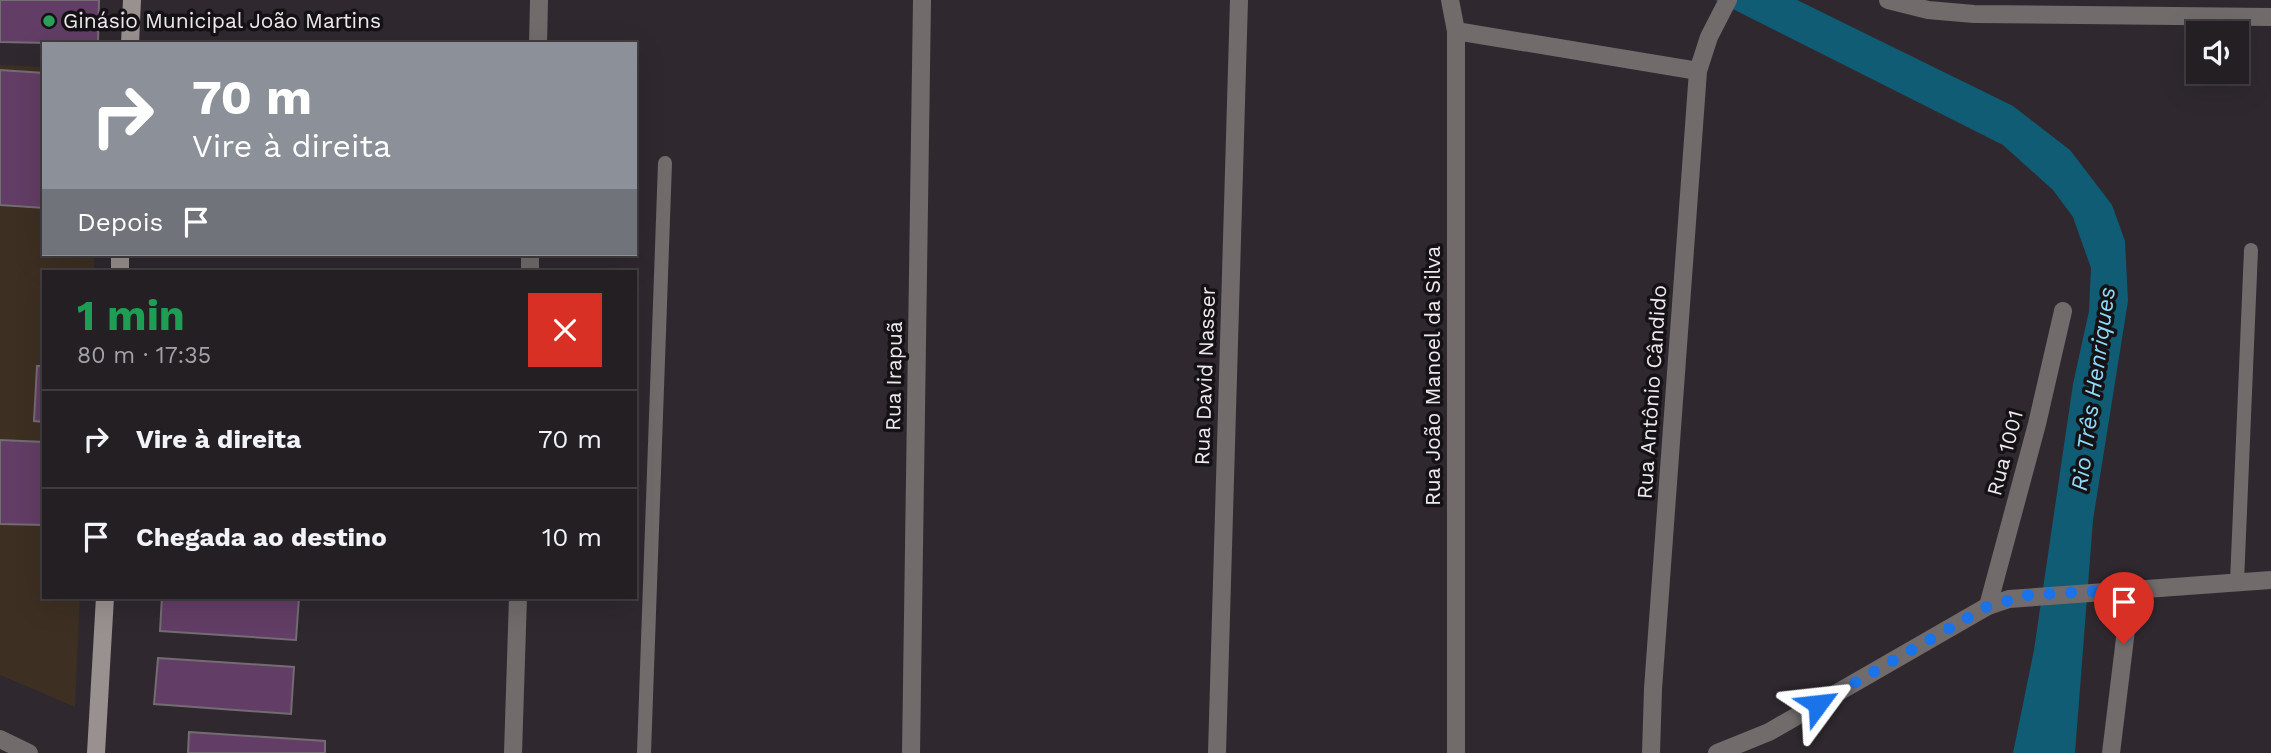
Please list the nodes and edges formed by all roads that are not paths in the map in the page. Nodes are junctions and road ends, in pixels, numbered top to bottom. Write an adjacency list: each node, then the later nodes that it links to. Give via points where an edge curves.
1 (132, 0): 11 (main road)
2 (539, 0): 12 (street)
3 (922, 0): 28 (street, Rua Irapuã)
4 (1239, 0): 29 (street, Rua David Nasser)
5 (1450, 0): 10 (street, Rua João Manoel da Silva)
6 (1728, 0): 13 (street, Rua Antônio Cândido)
7 (1888, 0): 8 (street, via 1974,14)
8 (2097, 8): 9 (street)
9 (2271, 17)
10 (1456, 31): 13 (street); 30 (street, Rua João Manoel da Silva)
11 (130, 42)
12 (538, 42)
13 (1698, 71): 31 (street, Rua Antônio Cândido)
14 (665, 163): 27 (lane)
15 (2251, 250): 18 (lane)
16 (2063, 311): 22 (street, Rua 1001)
17 (2271, 580): 18 (street)
18 (2236, 582): 19 (street)
19 (2131, 589): 22 (street, via 2029,595); 33 (street)
20 (105, 599): 25 (main road)
21 (518, 599): 26 (street)
22 (1988, 606): 32 (street, via 1769,732)
23 (0, 739): 24 (street)
24 (29, 753)
25 (96, 753)
26 (513, 753)
27 (644, 753)
28 (911, 753)
29 (1217, 753)
30 (1456, 753)
31 (1651, 753)
32 (1717, 753)
33 (2111, 753)

